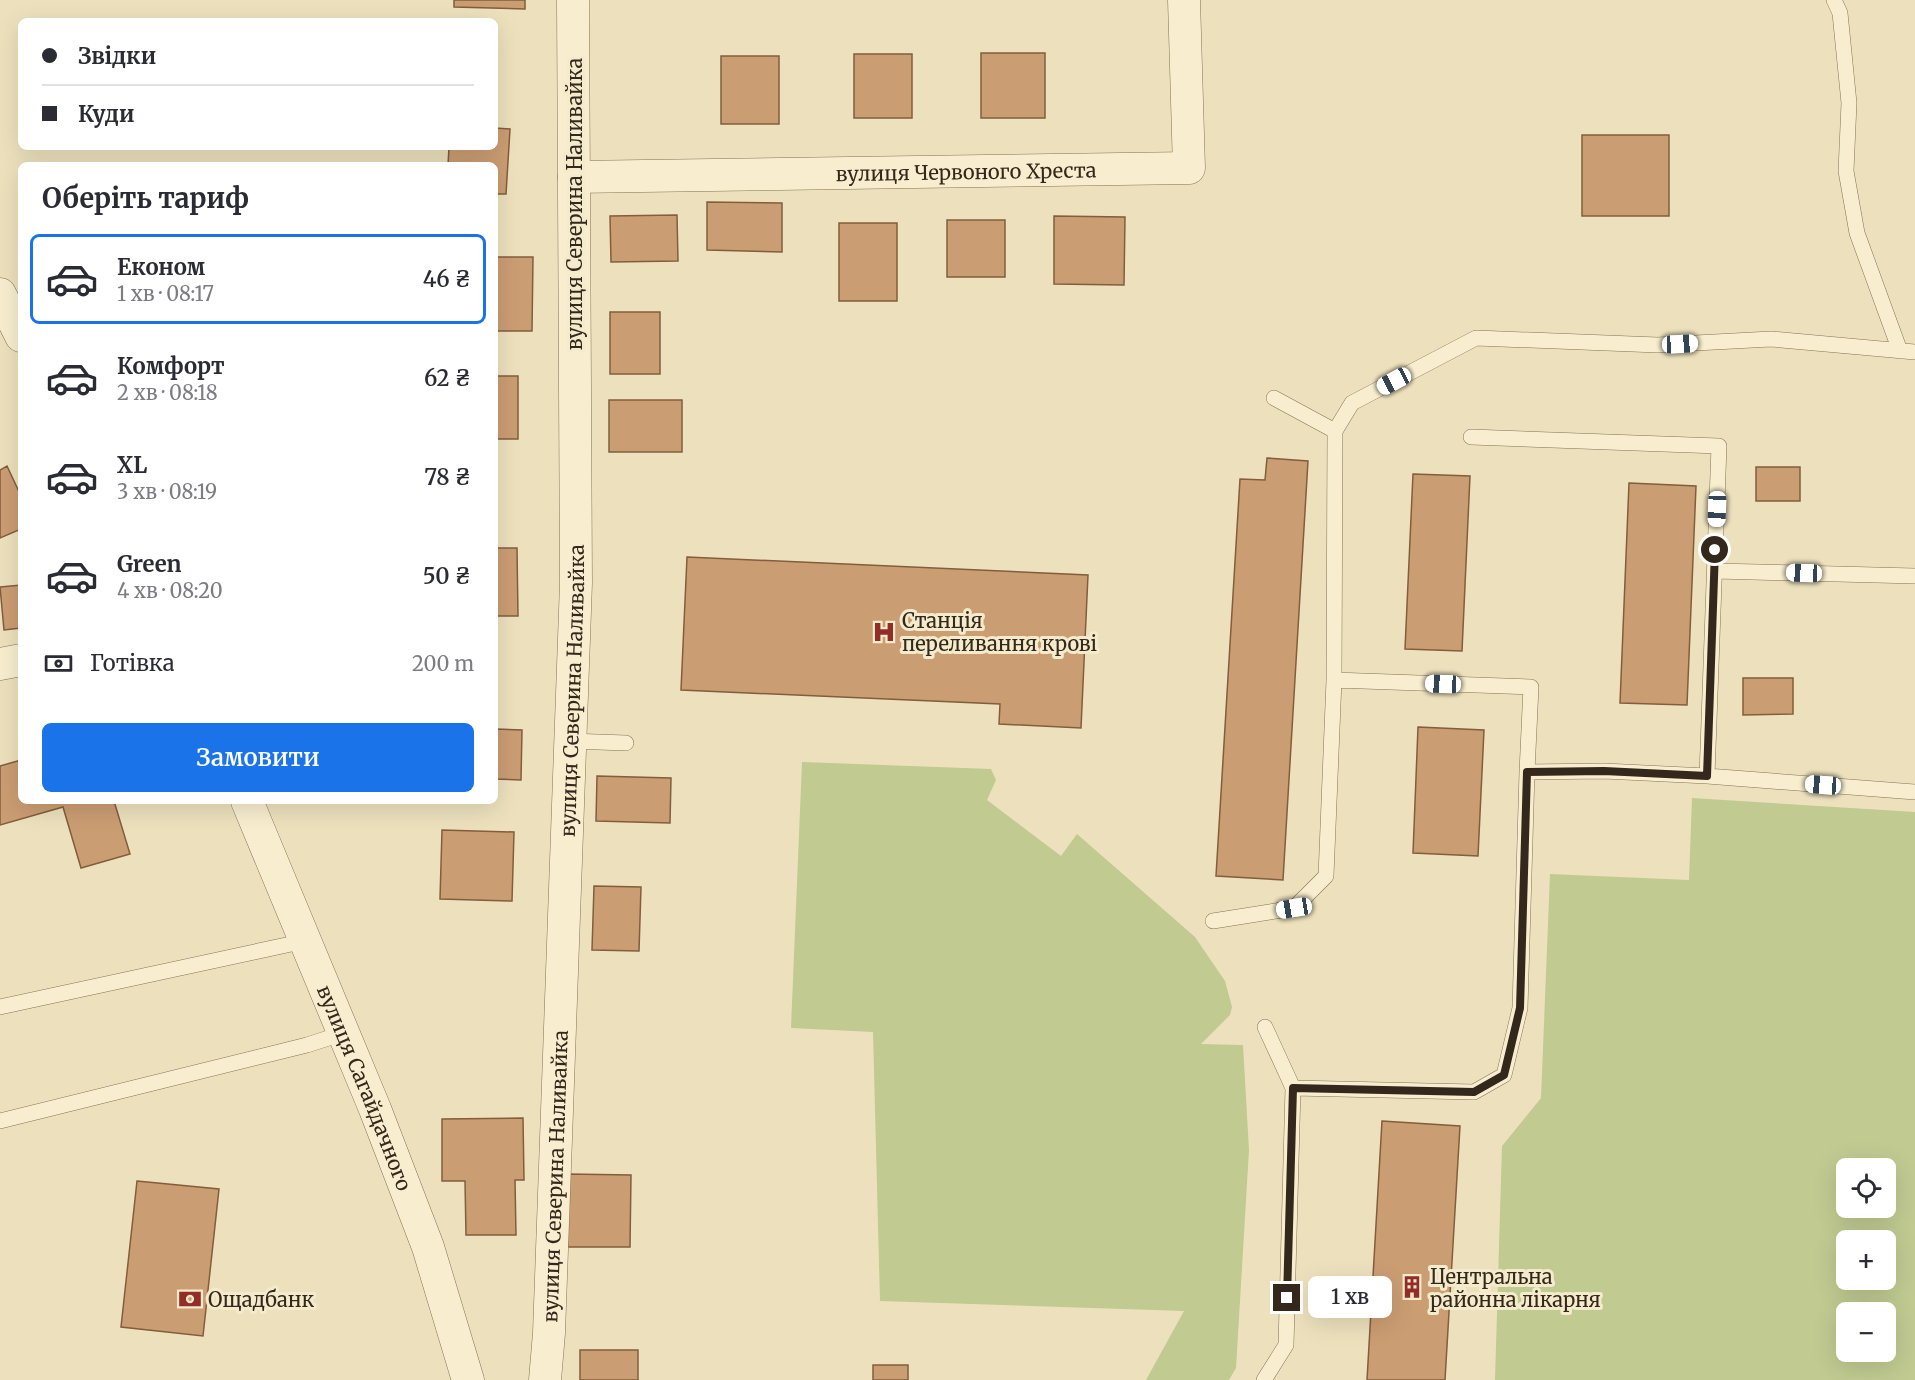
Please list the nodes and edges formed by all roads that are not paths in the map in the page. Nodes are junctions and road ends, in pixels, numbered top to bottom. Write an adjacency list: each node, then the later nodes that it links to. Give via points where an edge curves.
1 (573, 0): 4 (street, вулиця Северина Наливайка)
2 (1184, 0): 4 (street, вулиця Червоного Хреста, via 1189,168)
3 (1834, 0): 5 (lane, via 1840,13 1849,103 1846,171 1857,233)
4 (574, 177): 14 (street, вулиця Северина Наливайка, via 576,583)
5 (1907, 351): 7 (lane, via 1771,339 1658,345 1476,338 1352,403)
6 (1274, 399): 7 (lane)
7 (1335, 430): 13 (lane)
8 (1471, 437): 9 (lane, via 1719,446)
9 (1715, 571): 10 (lane); 17 (lane)
10 (1915, 576)
11 (18, 661): 12 (street)
12 (0, 664)
13 (1334, 680): 16 (lane, via 1531,687); 20 (lane, via 1326,876 1294,908)
14 (569, 741): 15 (lane); 28 (street, вулиця Северина Наливайка)
15 (626, 743)
16 (1527, 772): 17 (lane); 25 (lane, via 1520,1008 1504,1075 1474,1092)
17 (1707, 776): 18 (lane)
18 (1915, 792)
19 (248, 804): 21 (street, вулиця Сагайдачного)
20 (1213, 921)
21 (305, 941): 22 (lane); 24 (street, вулиця Сагайдачного)
22 (0, 1007)
23 (1265, 1027): 25 (lane)
24 (344, 1033): 26 (lane); 27 (street, вулиця Сагайдачного, via 428,1247)
25 (1293, 1088): 29 (lane, via 1286,1345)
26 (0, 1121)
27 (468, 1380)
28 (545, 1380)
29 (1264, 1380)

